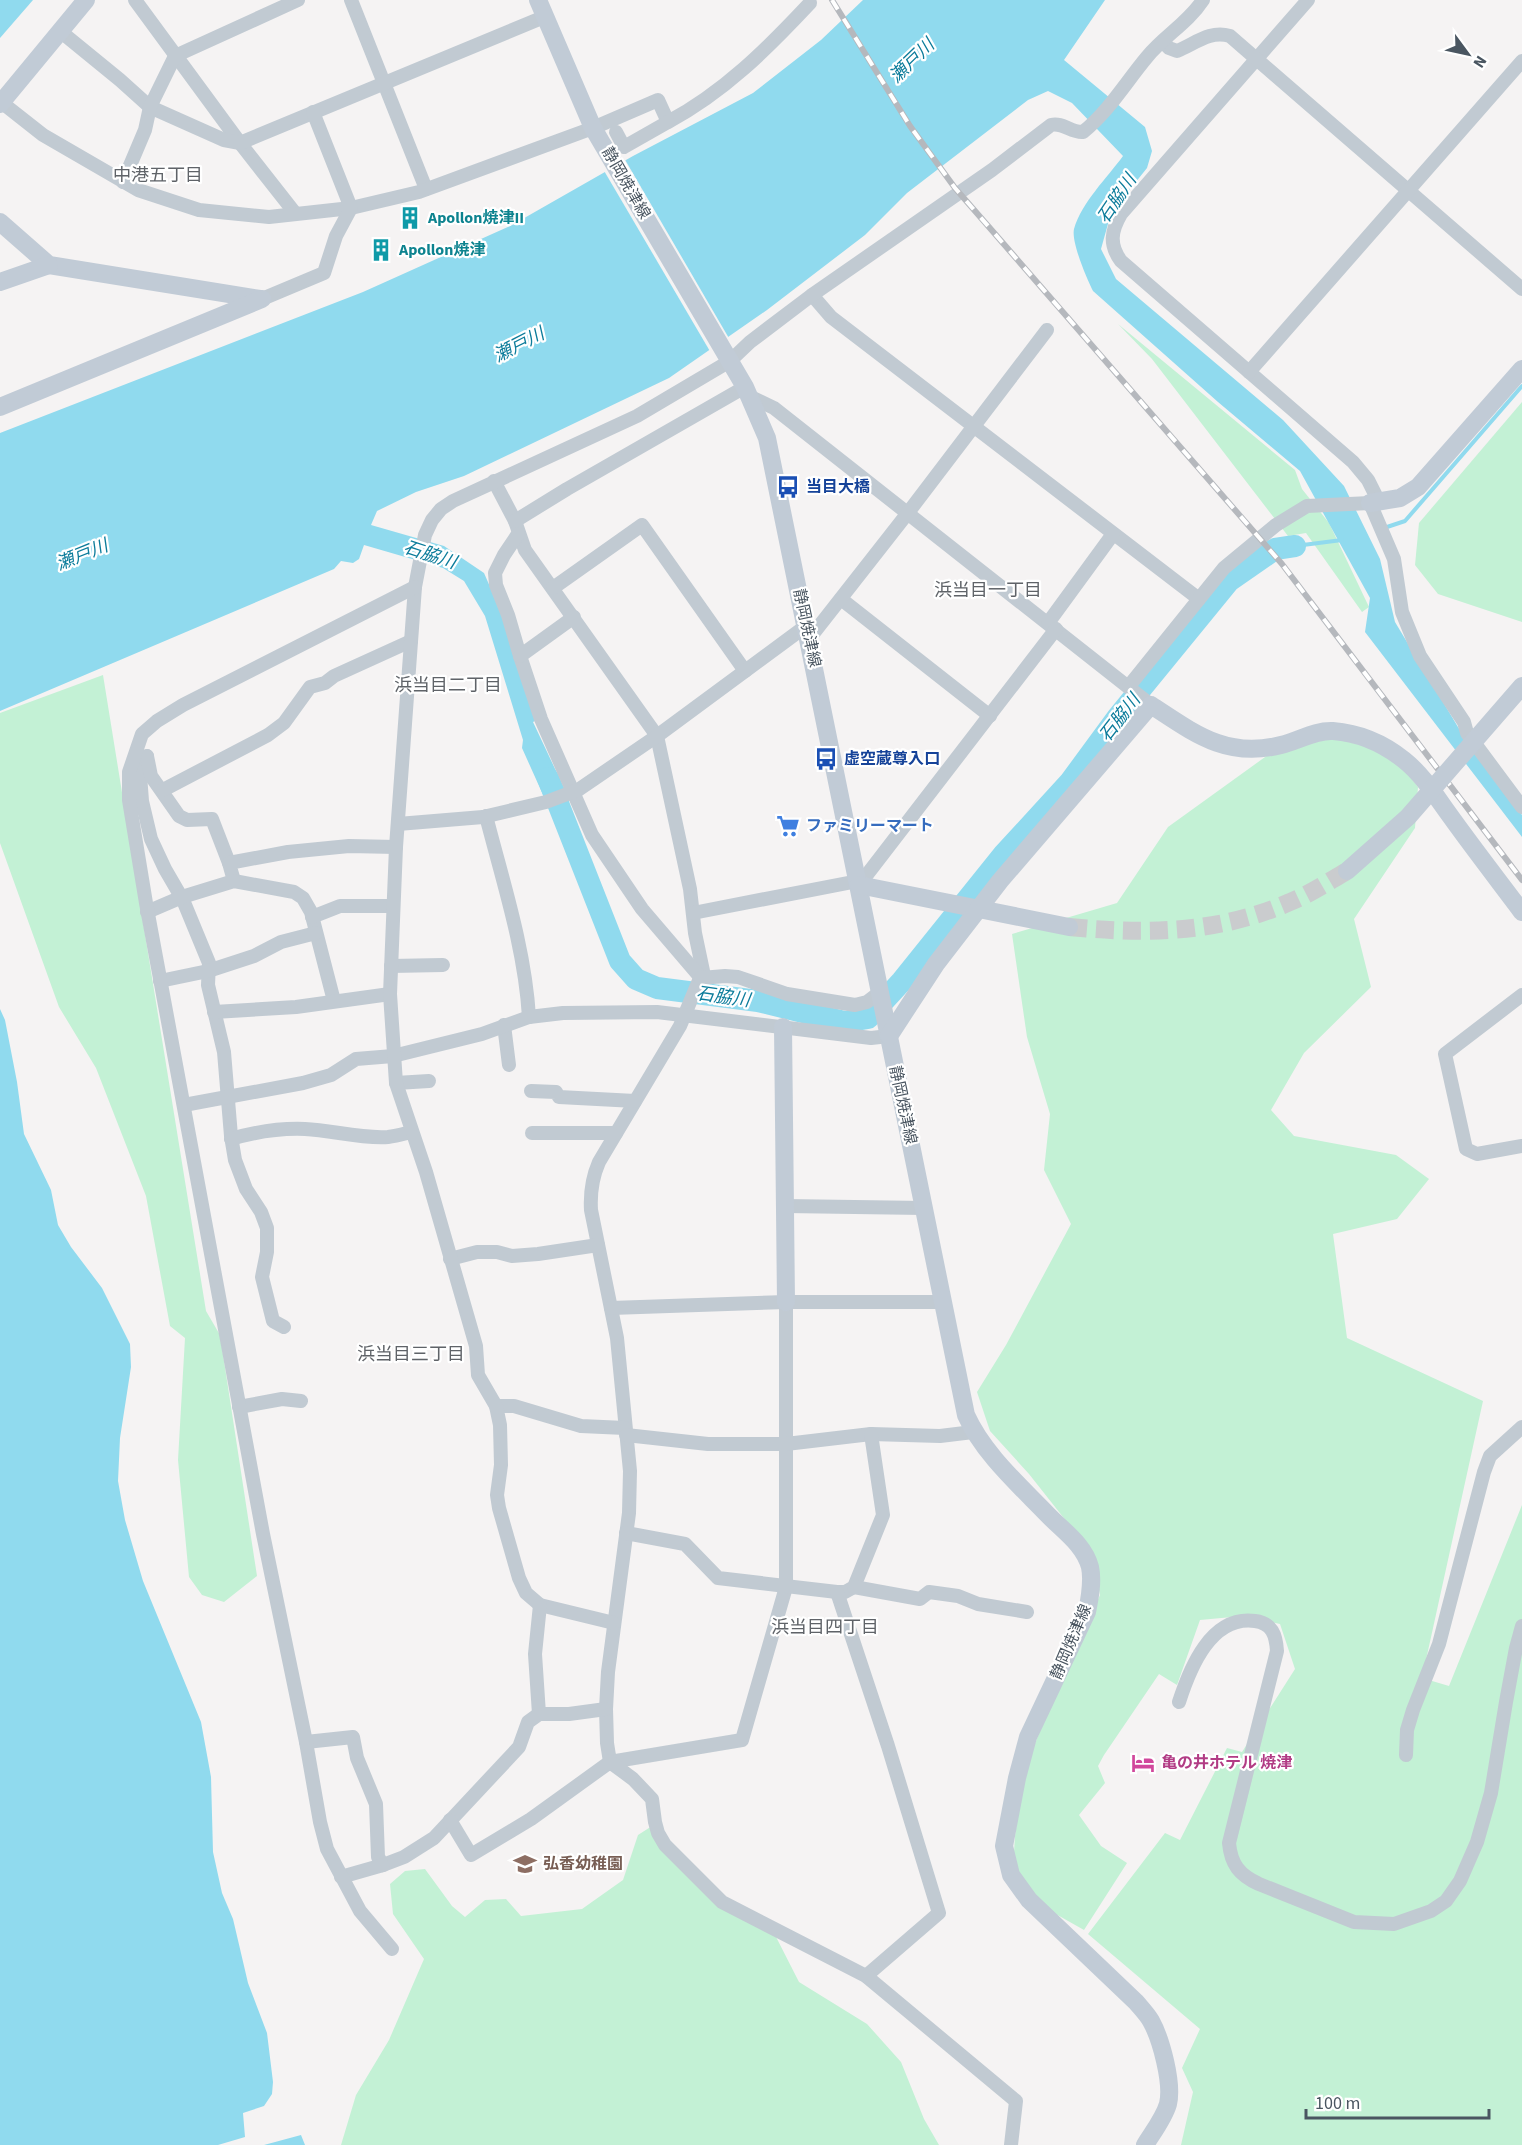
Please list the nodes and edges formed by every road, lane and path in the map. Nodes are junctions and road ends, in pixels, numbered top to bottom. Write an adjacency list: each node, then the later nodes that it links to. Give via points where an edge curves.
1 (87, 0): 9 (street)
2 (135, 0): 11 (street)
3 (298, 0): 11 (street)
4 (351, 0): 14 (street)
5 (1203, 0): 10 (street)
6 (1308, 0): 12 (street)
7 (810, 3): 18 (street, via 736,76)
8 (541, 8): 14 (street); 19 (street, 静岡焼津線)
9 (60, 31): 15 (street); 16 (street)
10 (1164, 42): 12 (street, via 1177,51 1205,37 1222,34 1230,36); 30 (street, via 1083,132 1060,124 1051,126)
11 (175, 56): 16 (street); 20 (street)
12 (1257, 59): 23 (street); 35 (street, via 1121,214 1112,236 1112,245 1121,261)
13 (1522, 61): 23 (street)
14 (385, 82): 17 (street); 22 (street)
15 (1, 103): 21 (street, via 43,135)
16 (150, 107): 20 (street, via 224,140); 21 (street)
17 (313, 112): 20 (street); 24 (street)
18 (668, 122): 19 (street, via 624,147); 19 (street, via 658,100)
19 (603, 132): 22 (street); 33 (street, 静岡焼津線)
20 (240, 143): 25 (street)
21 (123, 182): 25 (street, via 199,210 269,217)
22 (426, 189): 24 (street)
23 (1409, 190): 29 (street); 35 (street)
24 (351, 207): 25 (street); 31 (street, via 324,273)
25 (296, 213)
26 (0, 222): 27 (street)
27 (49, 265): 28 (street); 31 (street)
28 (0, 282)
29 (1522, 289)
30 (812, 295): 33 (street); 38 (street, via 831,318)
31 (262, 299): 37 (street)
32 (1047, 330): 38 (street)
33 (728, 357): 36 (street, 静岡焼津線); 39 (street, via 637,416)
34 (1522, 369): 40 (street, via 1418,487)
35 (1249, 372): 40 (street, via 1353,462 1368,480)
36 (748, 392): 41 (street, via 774,408); 42 (street, via 567,489); 50 (street, 静岡焼津線, via 767,438)
37 (0, 407)
38 (973, 426): 41 (street); 43 (street)
39 (494, 481): 42 (street); 44 (street, via 441,509 432,519)
40 (1375, 508): 47 (street, via 1307,506 1276,525 1224,568); 63 (street, via 1394,560 1402,612 1420,656 1464,722 1467,733)
41 (907, 514): 46 (street); 49 (street)
42 (517, 527): 45 (street, via 525,550); 52 (street, via 495,573)
43 (1113, 534): 47 (street); 49 (street)
44 (415, 587): 51 (street); 58 (street, via 183,705)
45 (553, 588): 48 (street); 53 (street, via 642,525)
46 (841, 599): 50 (street); 57 (street)
47 (1199, 599): 54 (street)
48 (573, 617): 52 (street); 59 (street)
49 (1052, 626): 54 (street); 57 (street)
50 (807, 633): 53 (street); 70 (street, 静岡焼津線)
51 (411, 641): 61 (street, via 310,687 284,723 268,735); 65 (street)
52 (520, 656): 62 (street)
53 (745, 671): 59 (street)
54 (1129, 686): 56 (street)
55 (1522, 686): 68 (street, bridge, via 1407,817)
56 (1151, 705): 73 (street); 75 (street, via 1191,732 1227,747 1265,748 1332,731 1359,736 1388,749 1428,786)
57 (990, 716): 70 (street)
58 (142, 734): 60 (street); 74 (street, via 129,772 129,801)
59 (657, 736): 62 (street); 76 (street)
60 (147, 756): 61 (street, via 151,776); 71 (street, via 140,775 151,839)
61 (163, 790): 67 (street, via 179,816 187,820 212,819)
62 (571, 792): 64 (street); 83 (street, via 612,867)
63 (1522, 807)
64 (486, 816): 65 (street); 90 (street, via 521,954)
65 (398, 824): 66 (street)
66 (396, 847): 67 (street, via 349,846); 72 (street)
67 (229, 863): 69 (street)
68 (1347, 871)
69 (234, 881): 71 (street); 77 (street, via 294,892 303,898)
70 (859, 883): 73 (street); 76 (street); 86 (street, 静岡焼津線)
71 (182, 897): 74 (street); 82 (street, via 209,963)
72 (393, 906): 77 (street, via 340,906); 81 (street)
73 (976, 908): 78 (street); 94 (street)
74 (147, 912): 84 (street)
75 (1522, 912)
76 (693, 913): 83 (street)
77 (312, 917): 79 (street)
78 (1069, 927)
79 (316, 933): 82 (street, via 281,942 254,956); 88 (street)
80 (443, 965): 81 (street)
81 (391, 966): 85 (street)
82 (208, 971): 84 (street); 89 (street)
83 (701, 978): 86 (street, via 738,977 787,994 855,1005); 91 (street)
84 (160, 981): 102 (street)
85 (390, 994): 88 (street); 95 (street)
86 (881, 994): 94 (street, 静岡焼津線)
87 (1522, 994): 107 (street, via 1445,1054 1466,1149 1477,1154)
88 (334, 1001): 89 (street)
89 (214, 1012): 100 (street, via 224,1052)
90 (529, 1017): 91 (street, via 626,1011); 92 (street)
91 (684, 1017): 93 (street); 101 (street)
92 (504, 1025): 95 (street); 96 (street)
93 (783, 1027): 94 (street, via 871,1038); 108 (street)
94 (887, 1028): 109 (street, 静岡焼津線)
95 (393, 1056): 98 (street); 100 (street, via 356,1059 331,1075)
96 (509, 1065)
97 (429, 1082): 98 (street)
98 (396, 1083): 103 (street)
99 (531, 1091): 101 (street, via 556,1092 559,1097)
100 (228, 1097): 102 (street); 106 (street)
101 (635, 1101): 105 (street)
102 (184, 1105): 118 (street)
103 (411, 1132): 106 (street, via 388,1137 280,1129); 111 (street)
104 (532, 1133): 105 (street)
105 (616, 1133): 110 (street, via 593,1175 591,1210)
106 (231, 1139): 115 (street, via 246,1189 267,1228 262,1278 273,1321)
107 (1522, 1146)
108 (785, 1206): 109 (street); 112 (street)
109 (924, 1208): 113 (street, 静岡焼津線)
110 (598, 1245): 111 (street, via 512,1256 477,1252); 114 (street)
111 (450, 1259): 117 (street, via 476,1346 478,1376)
112 (786, 1302): 113 (street); 114 (street); 123 (street)
113 (944, 1302): 121 (street, 静岡焼津線, via 966,1415)
114 (611, 1308): 120 (street)
115 (284, 1327)
116 (301, 1401): 118 (street, via 282,1399)
117 (496, 1406): 120 (street, via 514,1406 581,1426); 128 (street, via 501,1436 499,1508 519,1578 526,1593)
118 (239, 1407): 135 (street)
119 (1522, 1428): 136 (street, via 1490,1456 1484,1472 1438,1644 1407,1730)
120 (626, 1432): 123 (street, via 708,1444); 124 (street, via 630,1471)
121 (974, 1432): 122 (street, via 940,1436); 144 (street, 静岡焼津線, via 1080,1546 1089,1567 1091,1592 1087,1612 1028,1737 1004,1846 1011,1875 1029,1900 1151,2021 1167,2071 1168,2102)
122 (871, 1434): 123 (street); 126 (street, via 883,1515)
123 (786, 1444): 125 (street)
124 (626, 1533): 125 (street, via 685,1544 718,1578); 130 (street)
125 (786, 1587): 127 (street); 137 (street, via 742,1740)
126 (854, 1587): 127 (street, via 845,1593); 129 (street, via 920,1599 929,1592 958,1596 978,1604)
127 (837, 1592): 142 (street, via 939,1913)
128 (540, 1605): 130 (street); 134 (street, via 535,1654)
129 (1027, 1612)
130 (615, 1623): 133 (street)
131 (1522, 1626): 132 (street, via 1491,1793 1477,1842 1460,1881 1446,1901 1431,1911 1394,1924 1354,1922 1259,1884 1238,1872 1230,1856 1229,1843 1277,1650 1272,1629 1251,1620 1224,1627 1209,1641 1189,1671)
132 (1179, 1701)
133 (606, 1709): 134 (street); 137 (street)
134 (539, 1714): 138 (street, via 528,1722 519,1747)
135 (306, 1742): 139 (street, via 353,1737 357,1758 376,1804 378,1857); 140 (street, via 327,1849)
136 (1406, 1755)
137 (610, 1762): 138 (street, via 531,1819 471,1855); 142 (street, via 652,1799 658,1833 665,1845 722,1902)
138 (450, 1820): 139 (street, via 434,1838)
139 (383, 1865): 140 (street)
140 (341, 1877): 141 (street, via 371,1928)
141 (392, 1949)
142 (866, 1976): 143 (street, via 1016,2101)
143 (1011, 2145)
144 (1144, 2145)

